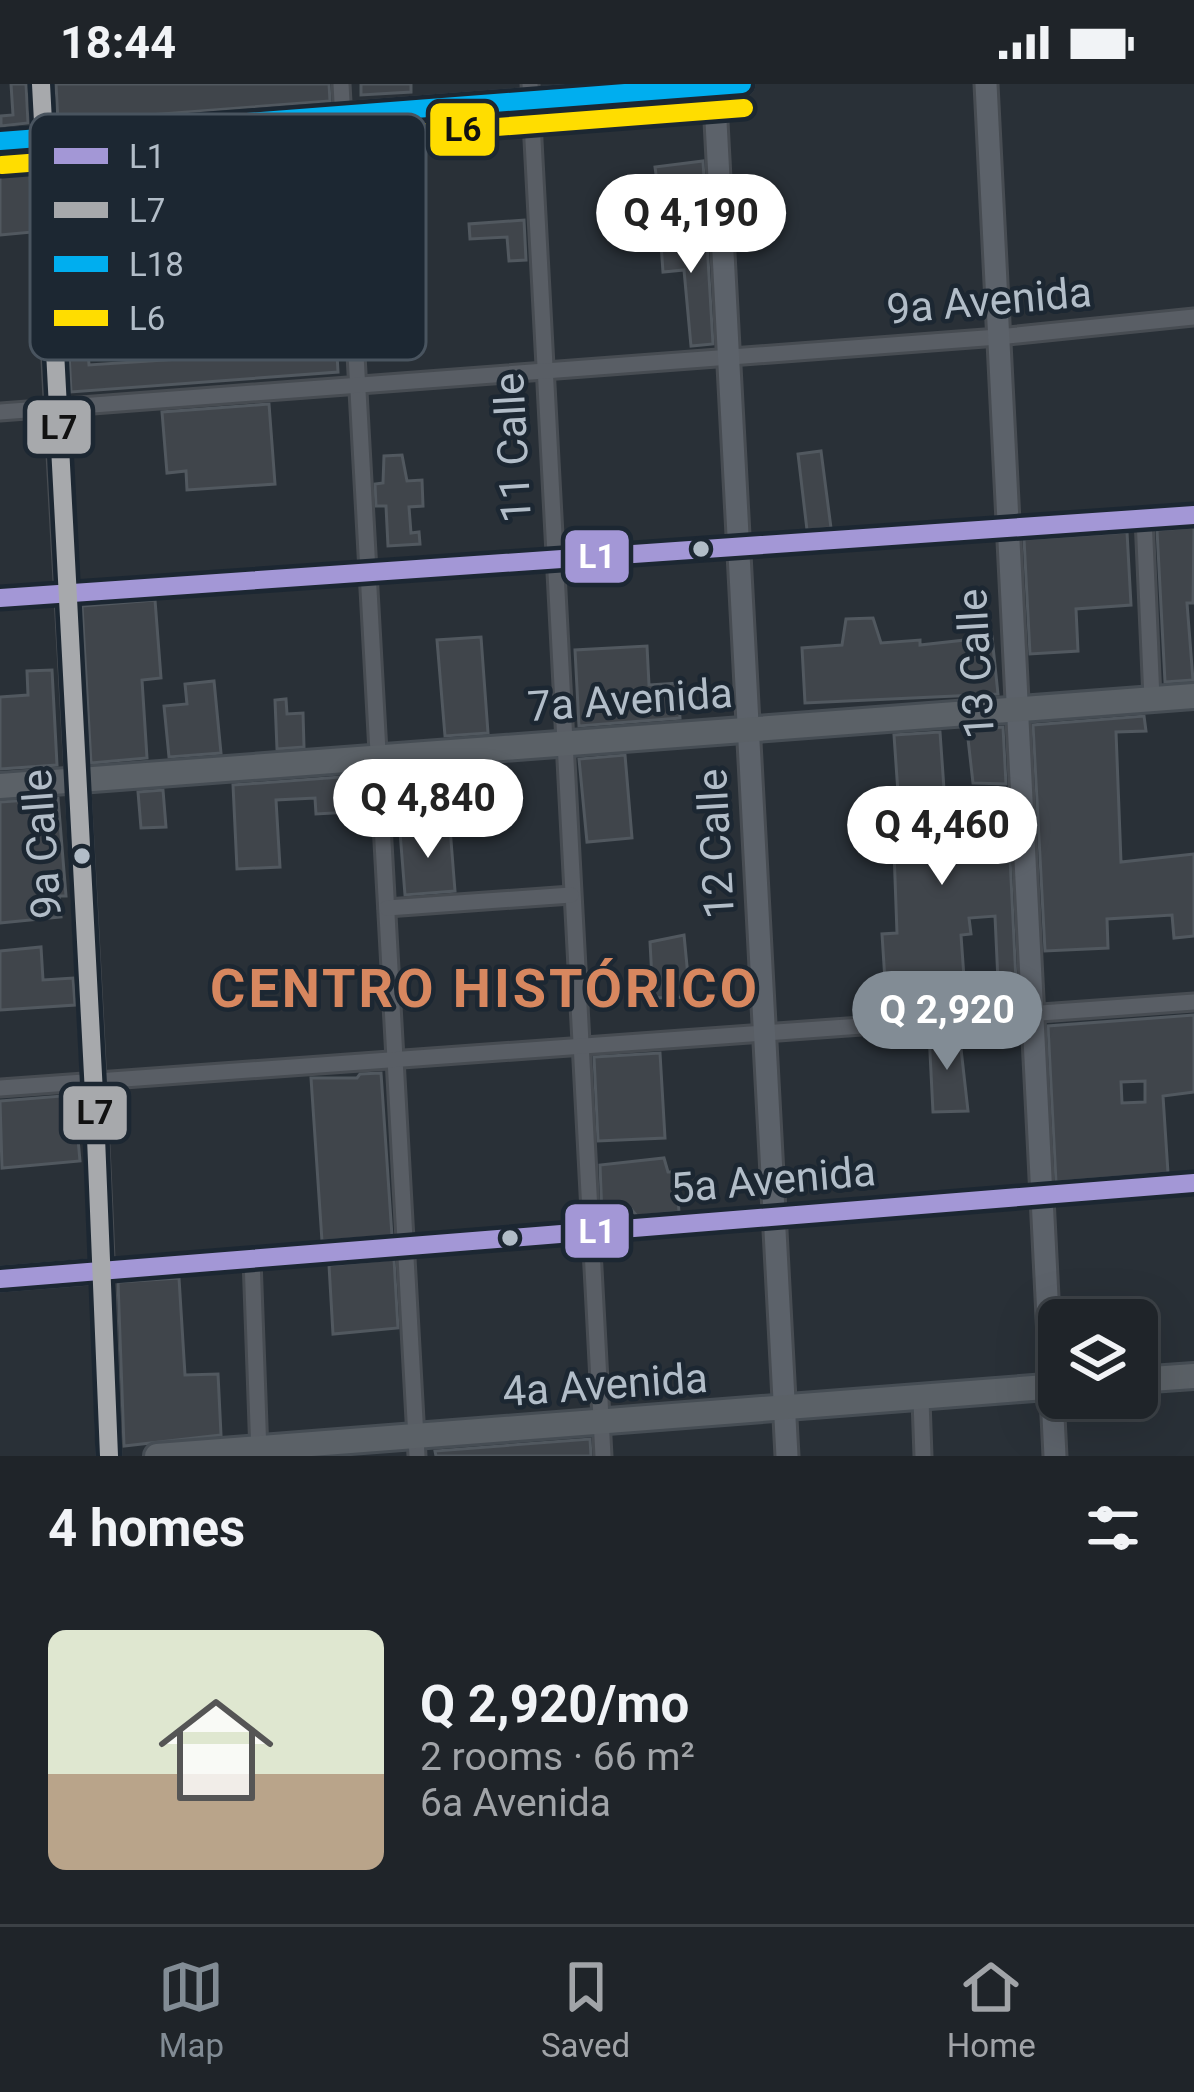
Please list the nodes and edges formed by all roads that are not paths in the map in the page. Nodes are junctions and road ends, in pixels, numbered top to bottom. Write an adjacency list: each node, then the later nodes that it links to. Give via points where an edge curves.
1 (41, 84): 7 (street, 9a Calle)
2 (340, 84): 8 (street)
3 (742, 84): 5 (street)
4 (986, 84): 12 (street, 13 Calle)
5 (714, 85): 6 (street); 13 (street, 12 Calle)
6 (530, 91): 8 (street); 16 (street, 11 Calle)
7 (42, 114)
8 (342, 114)
9 (30, 139): 10 (street)
10 (0, 141)
11 (1194, 317): 12 (street, 9a Avenida)
12 (998, 337): 13 (street, 9a Avenida); 22 (street, 13 Calle)
13 (729, 358): 16 (street, 9a Avenida); 23 (street, 12 Calle)
14 (53, 360): 18 (street, 9a Calle)
15 (355, 360): 17 (street)
16 (544, 370): 17 (street, 9a Avenida); 24 (street, 11 Calle)
17 (356, 386): 18 (street, 9a Avenida); 25 (street)
18 (55, 408): 19 (street, 9a Avenida); 26 (street, 9a Calle)
19 (0, 412)
20 (1194, 515): 21 (street)
21 (1144, 518): 22 (street); 29 (street)
22 (1007, 528): 23 (street); 30 (street, 13 Calle)
23 (739, 546): 24 (street); 31 (street, 12 Calle)
24 (554, 559): 25 (street); 32 (street, 11 Calle)
25 (370, 572): 26 (street); 33 (street)
26 (64, 594): 27 (street); 34 (street, 9a Calle)
27 (0, 598)
28 (1194, 696): 29 (main road, 7a Avenida)
29 (1152, 699): 30 (main road, 7a Avenida)
30 (1016, 709): 31 (main road, 7a Avenida); 39 (street, 13 Calle)
31 (748, 729): 32 (main road, 7a Avenida); 40 (street, 12 Calle)
32 (564, 743): 33 (main road, 7a Avenida); 36 (street, 11 Calle)
33 (379, 757): 34 (main road, 7a Avenida); 37 (street)
34 (76, 780): 35 (main road, 7a Avenida); 43 (street, 9a Calle)
35 (0, 785)
36 (571, 895): 37 (street); 41 (street, 11 Calle)
37 (387, 908): 42 (street)
38 (1194, 1002): 39 (street)
39 (1030, 1014): 40 (street); 46 (street, 13 Calle)
40 (764, 1033): 41 (street); 47 (street, 12 Calle)
41 (580, 1046): 42 (street); 48 (street, 11 Calle)
42 (393, 1060): 43 (street); 49 (street)
43 (94, 1082): 44 (street); 51 (street, 9a Calle)
44 (0, 1088)
45 (1194, 1184): 46 (street, 5a Avenida)
46 (1040, 1197): 47 (street, 5a Avenida); 53 (street, 13 Calle)
47 (774, 1219): 48 (street, 5a Avenida); 58 (street, 12 Calle)
48 (589, 1233): 49 (street, 5a Avenida); 60 (street, 11 Calle)
49 (404, 1249): 50 (street, 5a Avenida); 61 (street)
50 (252, 1259): 51 (street, 5a Avenida); 62 (street)
51 (102, 1271): 52 (street, 5a Avenida); 63 (street, 9a Calle)
52 (0, 1280)
53 (1049, 1299)
54 (1194, 1376): 55 (main road)
55 (1158, 1379)
56 (1038, 1389): 57 (main road, 4a Avenida)
57 (920, 1400): 58 (main road, 4a Avenida); 67 (street)
58 (784, 1409): 60 (main road, 4a Avenida); 66 (street, 12 Calle)
59 (1056, 1419): 68 (street, 13 Calle)
60 (601, 1424): 61 (main road, 4a Avenida); 65 (street, 11 Calle)
61 (416, 1446): 62 (main road, 4a Avenida)
62 (259, 1452): 64 (main road, 4a Avenida)
63 (110, 1456)
64 (157, 1456)
65 (603, 1456)
66 (787, 1456)
67 (923, 1456)
68 (1055, 1456)

